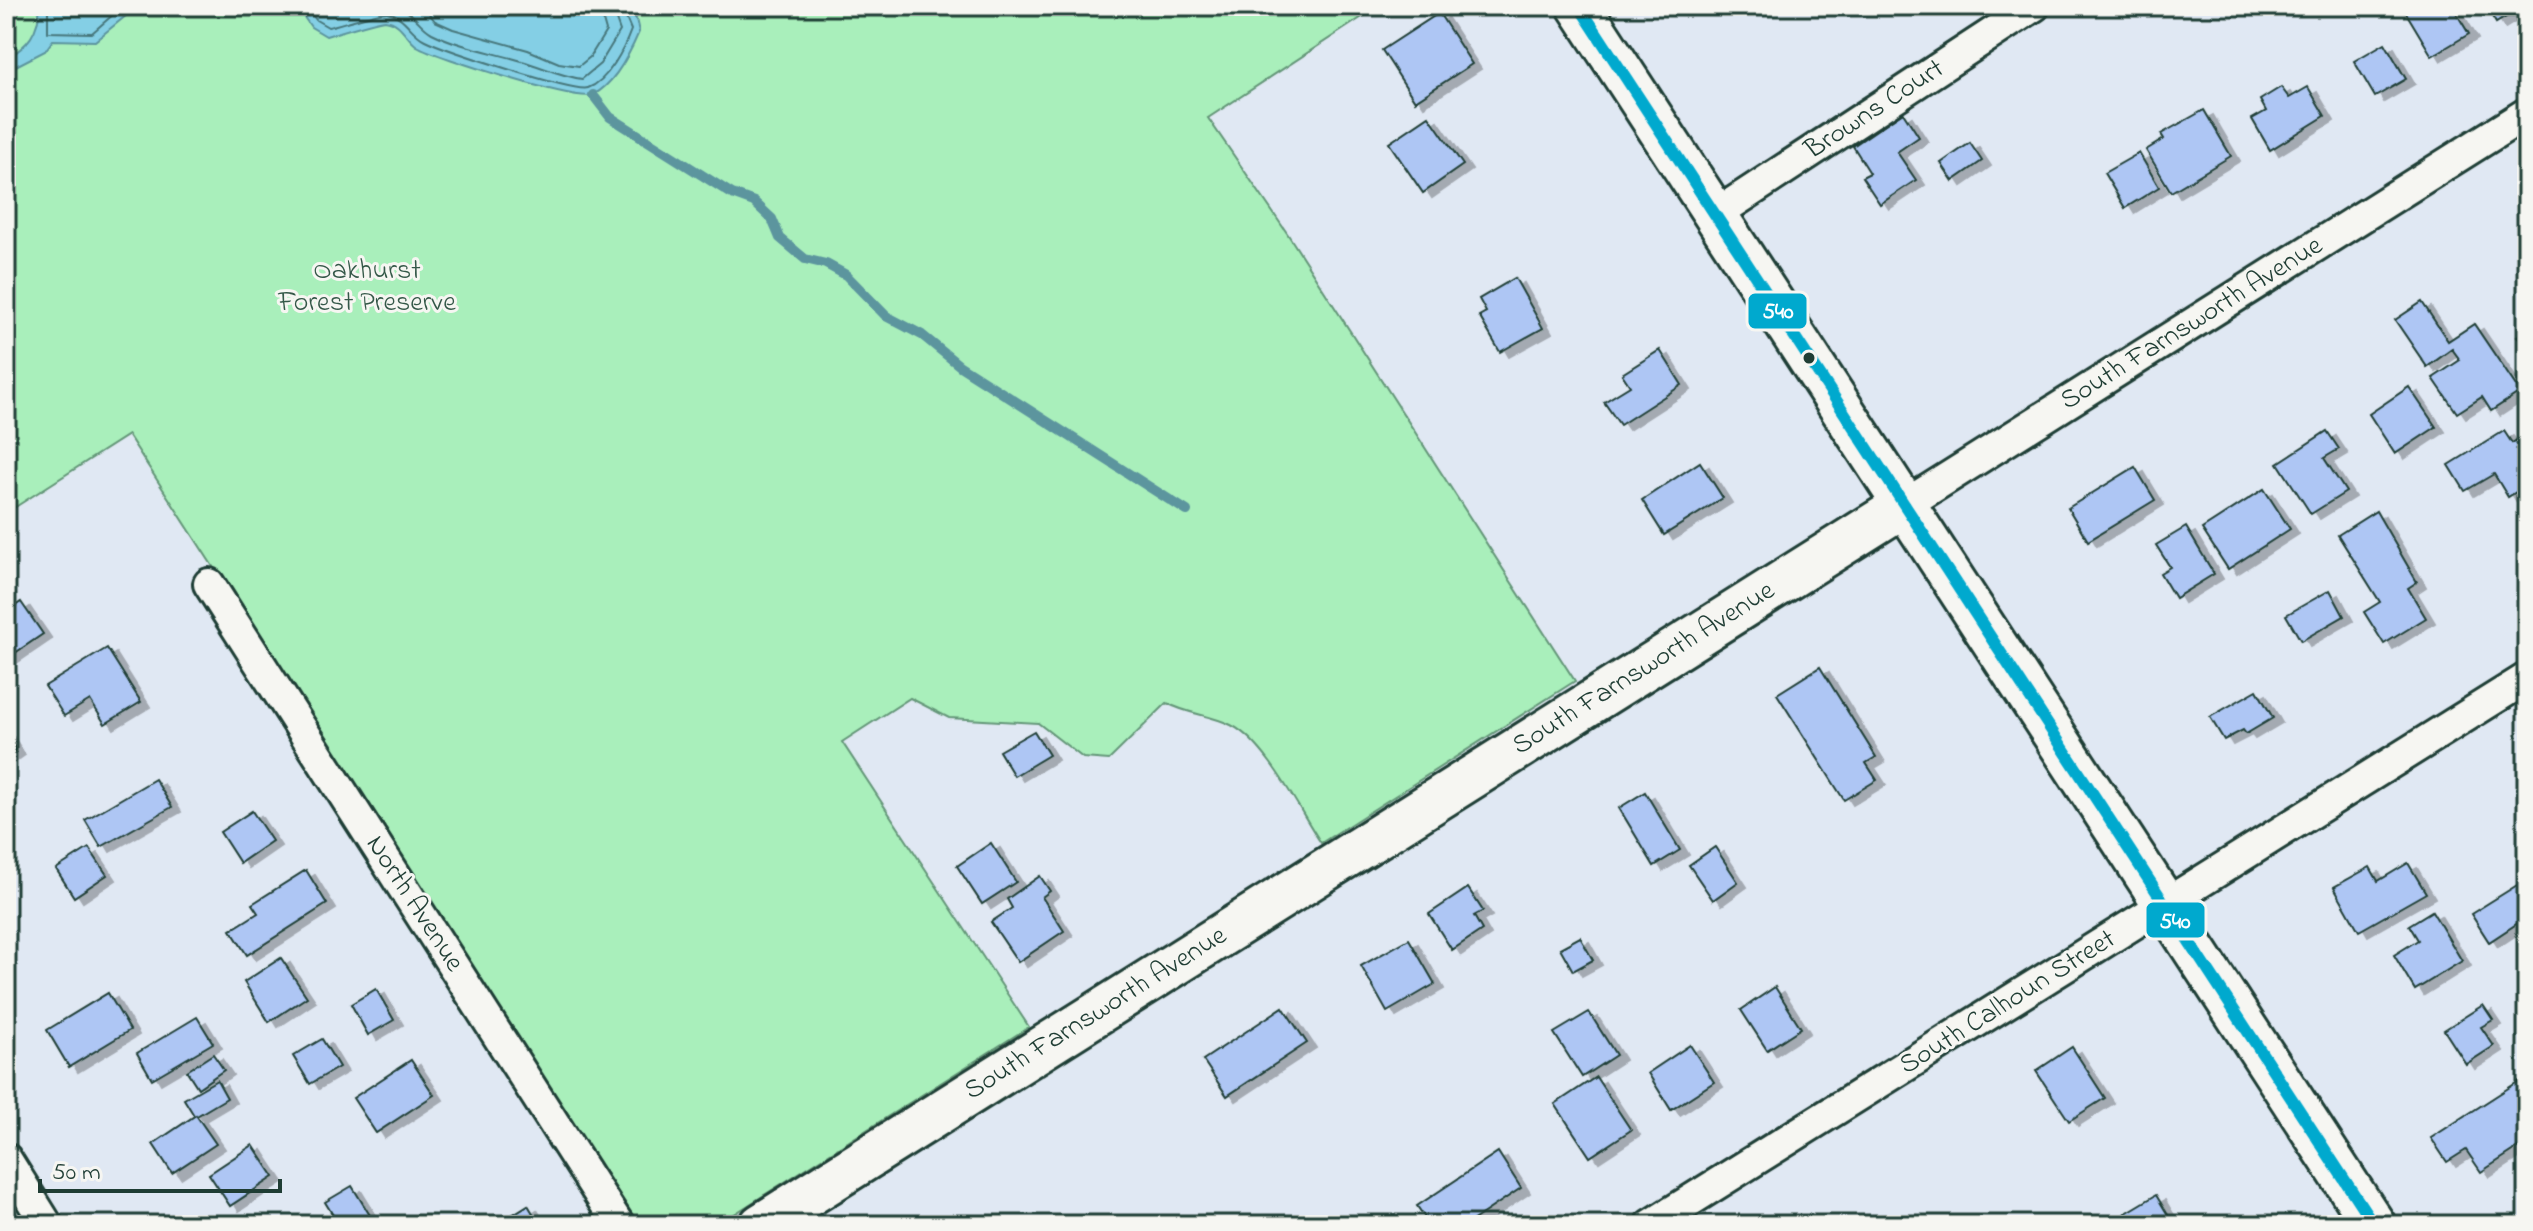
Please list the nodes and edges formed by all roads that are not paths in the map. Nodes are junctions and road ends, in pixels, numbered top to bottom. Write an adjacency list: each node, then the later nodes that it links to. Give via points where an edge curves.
1 (1579, 6): 4 (street)
2 (2034, 6): 4 (street, Browns Court)
3 (2527, 113): 5 (street, South Farnsworth Avenue)
4 (1716, 214): 5 (street)
5 (1903, 506): 8 (street); 12 (street, South Farnsworth Avenue)
6 (209, 584): 11 (street, North Avenue)
7 (2527, 678): 8 (street, South Calhoun Street)
8 (2165, 906): 13 (street, South Calhoun Street); 14 (street)
9 (6, 1159): 10 (street)
10 (47, 1225)
11 (619, 1225)
12 (761, 1225)
13 (1651, 1225)
14 (2374, 1225)

